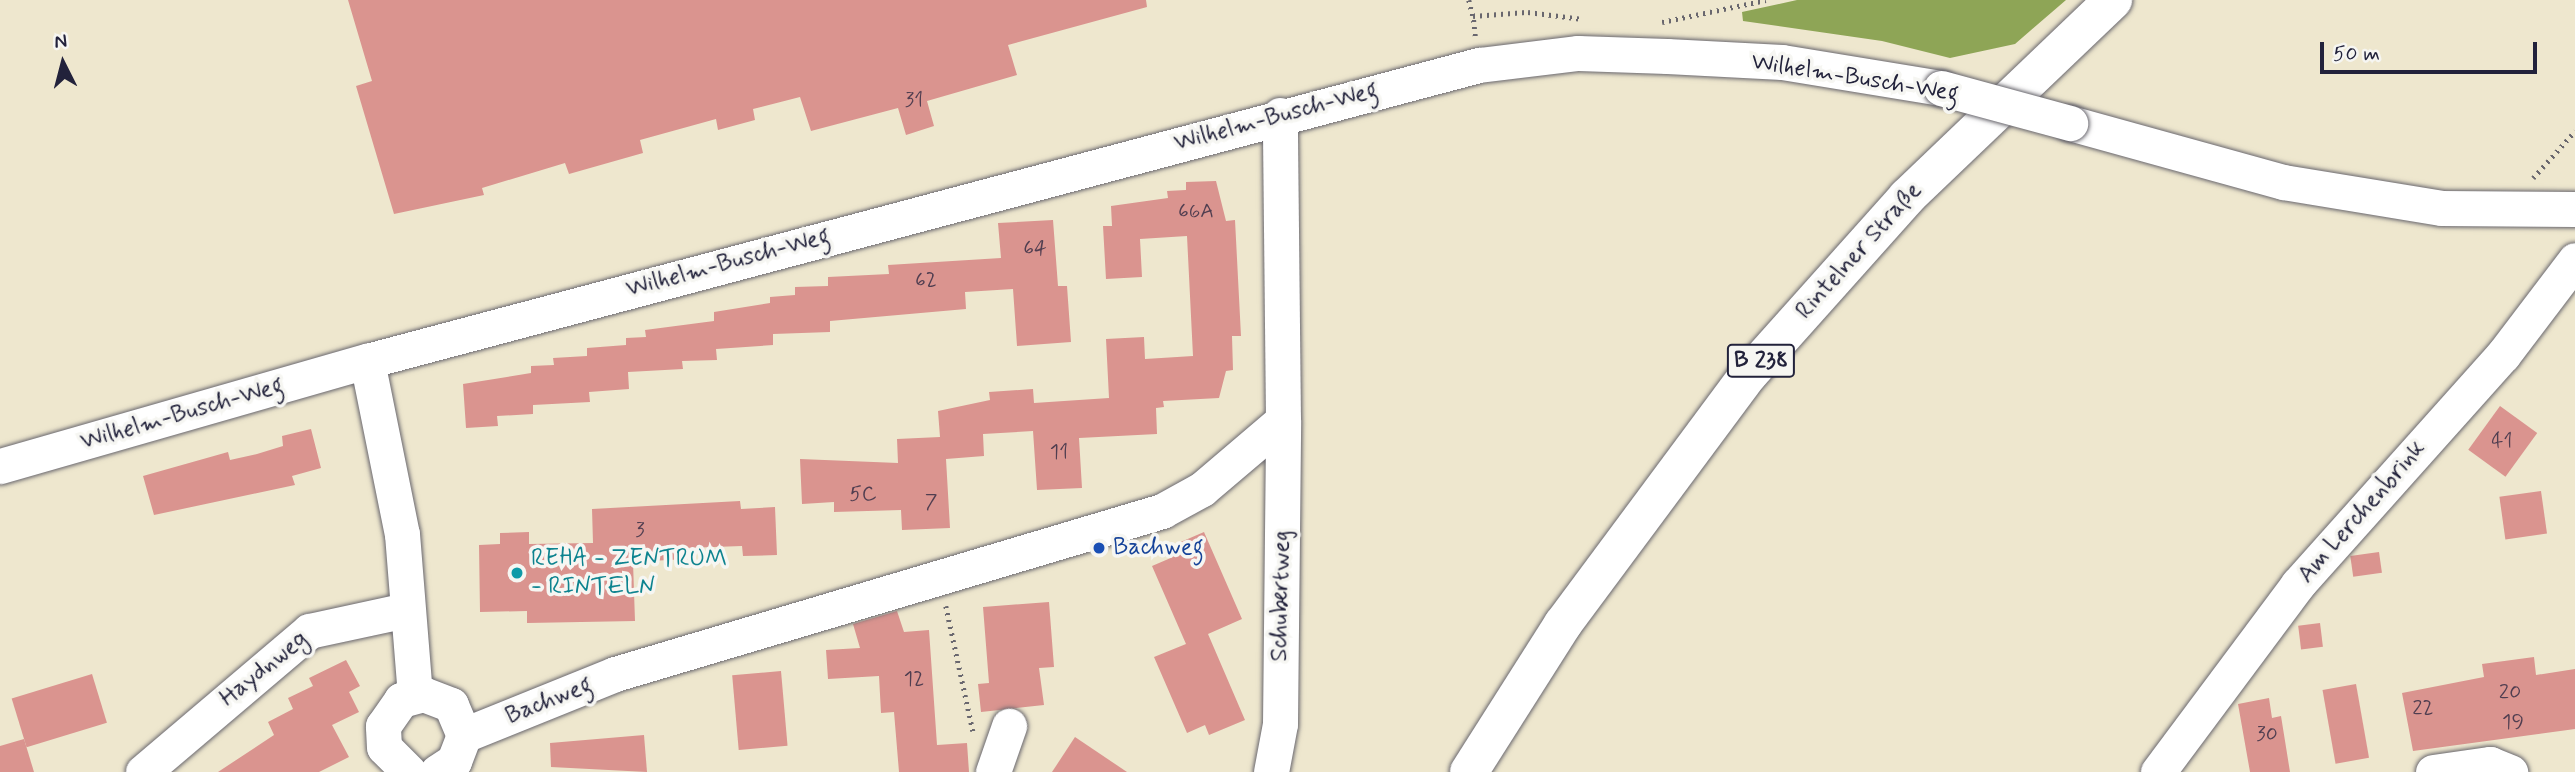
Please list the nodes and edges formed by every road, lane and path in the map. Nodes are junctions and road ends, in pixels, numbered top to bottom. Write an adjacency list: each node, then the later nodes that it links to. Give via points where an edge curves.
1 (1469, 0): 3 (path)
2 (2113, 0): 22 (main road, Rintelner Straße / B 238, via 1907,197 1749,374 1570,613)
3 (1473, 16)
4 (1280, 115): 6 (street, Wilhelm-Busch-Weg, bridge, via 1479,65 1578,53 1782,62 1941,88 2283,183 2441,208); 9 (street, Wilhelm-Busch-Weg); 10 (street)
5 (2575, 131): 6 (path)
6 (2506, 208): 7 (street, Wilhelm-Busch-Weg)
7 (2575, 209)
8 (2575, 260): 23 (street, Am Lerchenbrink, via 2503,355 2298,584)
9 (367, 360): 11 (street, Wilhelm-Busch-Weg); 13 (street, via 401,534)
10 (1283, 420): 12 (street, Bachweg, via 1202,489 1162,511); 21 (street, Schubertweg, via 1280,724)
11 (0, 466)
12 (940, 579): 16 (street, Bachweg, via 615,674); 17 (path)
13 (406, 610): 14 (street); 18 (street, Haydnweg, via 309,631)
14 (415, 695): 16 (street, via 451,705); 19 (street, via 391,710 383,726 384,747)
15 (1009, 726): 17 (street)
16 (464, 734): 20 (street, via 454,761)
17 (985, 759)
18 (143, 772)
19 (409, 772)
20 (437, 772)
21 (1271, 772)
22 (1469, 772)
23 (2158, 772)
24 (2433, 772): 25 (street, via 2490,764)
25 (2510, 772)

